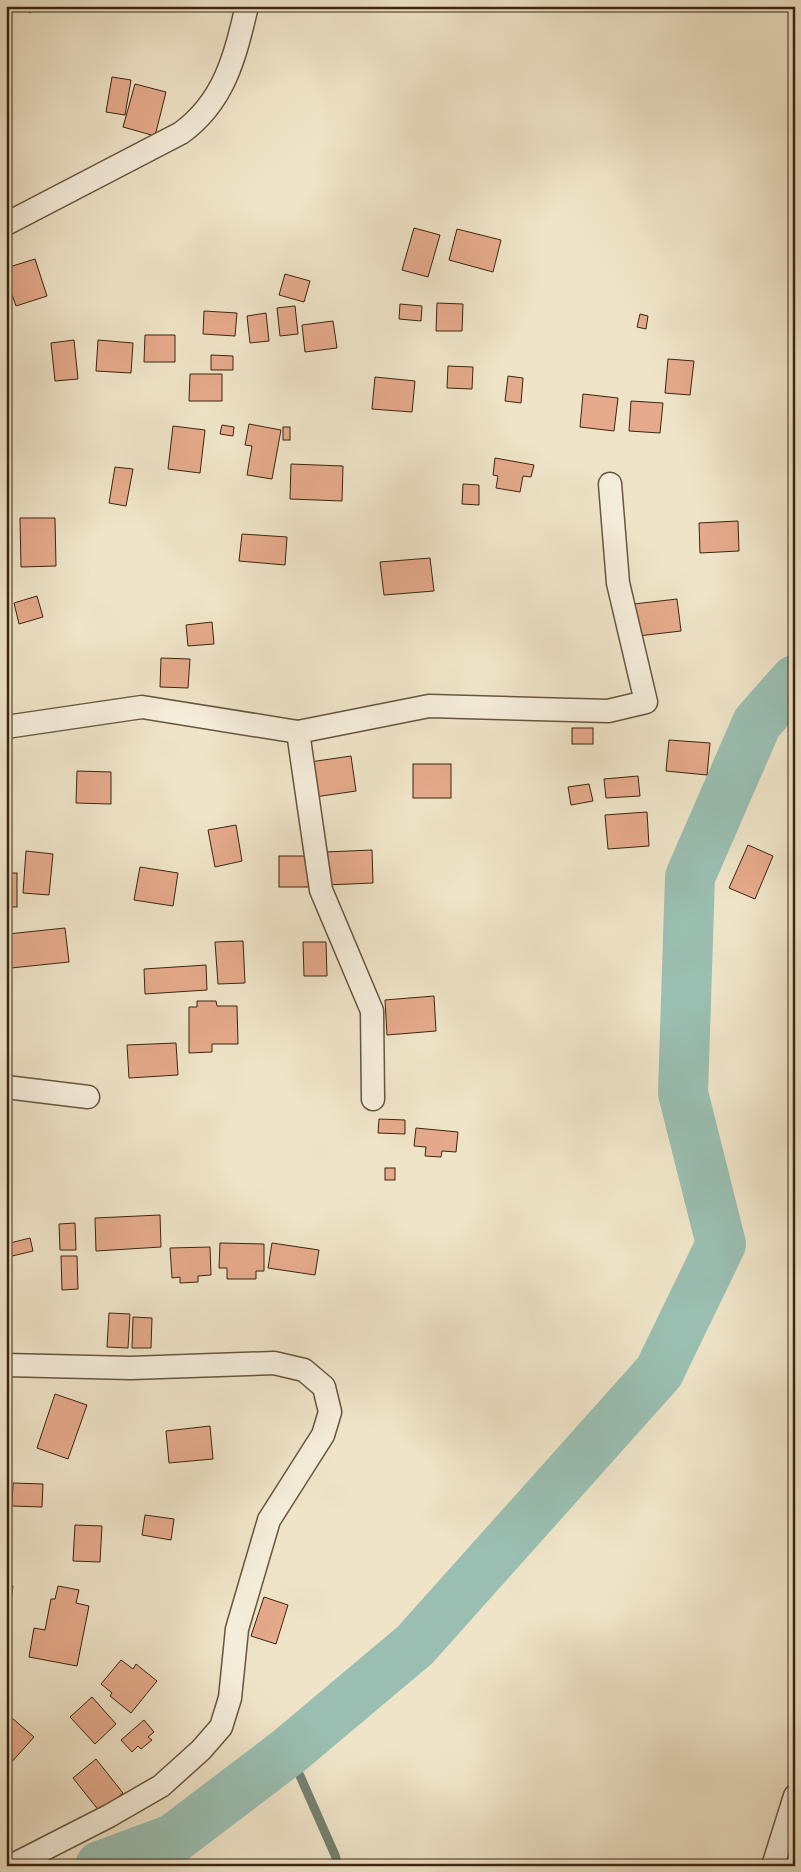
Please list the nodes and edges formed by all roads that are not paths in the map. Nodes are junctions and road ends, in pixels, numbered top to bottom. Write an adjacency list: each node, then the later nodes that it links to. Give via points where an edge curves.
1 (247, 6): 2 (street, via 235,58 208,108 195,123)
2 (6, 224)
3 (610, 484): 5 (street, via 618,583 646,702 608,711 429,706)
4 (6, 727): 5 (street, via 142,707)
5 (298, 732): 8 (street, via 321,890 372,1012)
6 (6, 1088): 7 (street)
7 (88, 1097)
8 (373, 1099)
9 (6, 1365): 11 (street, via 131,1368 274,1363 304,1370 324,1388 330,1412 323,1435 269,1520 237,1629 230,1698 221,1726 201,1750 161,1786)
10 (795, 1796): 12 (street)
11 (11, 1866)
12 (773, 1866)

